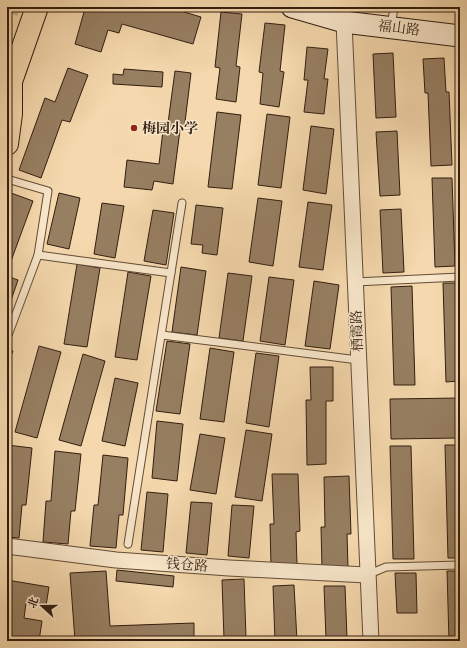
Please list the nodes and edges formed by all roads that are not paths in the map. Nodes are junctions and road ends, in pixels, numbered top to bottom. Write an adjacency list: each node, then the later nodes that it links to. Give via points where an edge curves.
1 (37, 7): 6 (main road)
2 (292, 7): 4 (street, 福山路)
3 (392, 17): 4 (street, 福山路); 5 (street, 福山路)
4 (344, 22): 13 (street, 栖霞路)
5 (460, 36)
6 (9, 89): 7 (main road, via 12,114)
7 (7, 144)
8 (7, 179): 10 (lane, via 48,191)
9 (182, 203): 11 (lane)
10 (38, 255): 11 (lane); 15 (lane)
11 (170, 273): 14 (lane)
12 (460, 277): 13 (lane)
13 (355, 282): 16 (street, 栖霞路)
14 (162, 335): 16 (lane); 17 (lane)
15 (7, 338)
16 (358, 360): 20 (street, 栖霞路)
17 (128, 544)
18 (7, 546): 20 (street, 钱仓路, via 116,560)
19 (460, 565): 20 (lane, via 386,566)
20 (367, 575): 21 (street, 栖霞路)
21 (371, 641)

